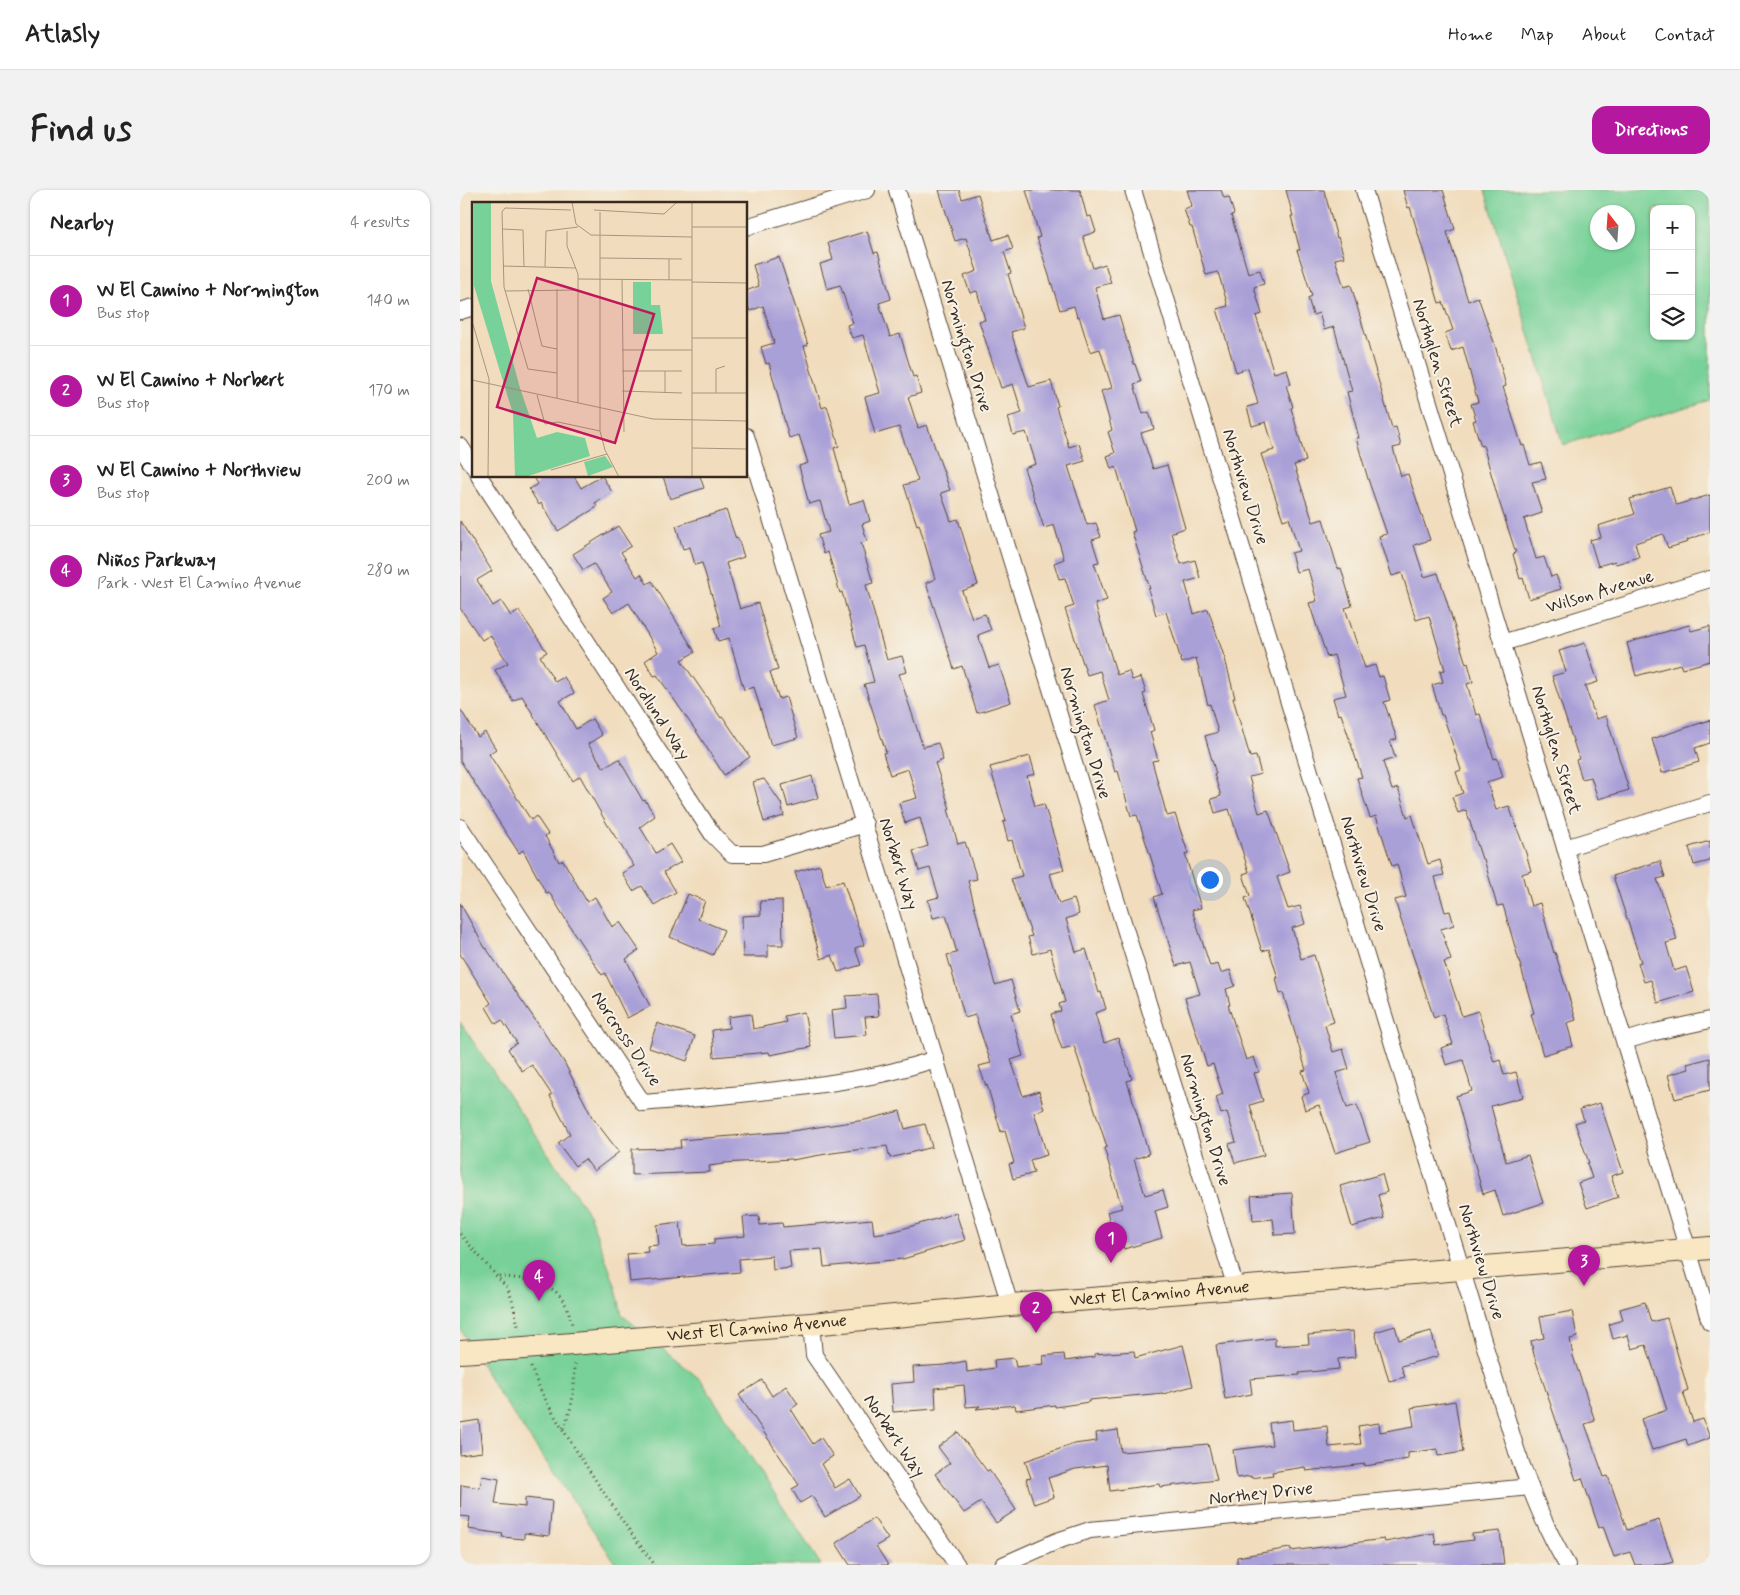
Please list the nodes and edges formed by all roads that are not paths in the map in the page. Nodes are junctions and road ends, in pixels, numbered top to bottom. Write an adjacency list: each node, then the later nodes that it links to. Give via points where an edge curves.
1 (867, 190): 5 (street)
2 (897, 190): 22 (street, Normington Drive)
3 (1133, 190): 21 (street, Northview Drive)
4 (1364, 190): 11 (street, Northglen Street)
5 (748, 225)
6 (748, 443): 13 (street, Norbert Way)
7 (460, 446): 8 (street)
8 (472, 464)
9 (481, 478): 13 (street, Nordlund Way, via 712,835 732,854 762,854)
10 (1710, 579): 11 (street, Wilson Avenue)
11 (1502, 643): 15 (street, Northglen Street)
12 (1710, 803): 15 (street)
13 (865, 824): 18 (street, Norbert Way)
14 (460, 827): 18 (street, Norcross Drive, via 643,1103 826,1084 879,1075)
15 (1565, 848): 17 (street, Northglen Street)
16 (1710, 1020): 17 (street)
17 (1624, 1041): 20 (street, Northglen Street)
18 (936, 1059): 23 (street, Norbert Way)
19 (1710, 1248): 20 (main road, West El Camino Avenue)
20 (1688, 1250): 21 (main road, West El Camino Avenue); 24 (street, Northglen Street)
21 (1462, 1269): 22 (main road, West El Camino Avenue); 27 (street, Northview Drive)
22 (1236, 1288): 23 (main road, West El Camino Avenue)
23 (1010, 1304): 25 (main road, West El Camino Avenue)
24 (1710, 1322)
25 (811, 1324): 26 (main road, West El Camino Avenue); 28 (street, Norbert Way, via 814,1355)
26 (460, 1352)
27 (1530, 1487): 29 (street, Northey Drive, via 1090,1530); 30 (street, Northview Drive)
28 (957, 1565)
29 (1003, 1565)
30 (1567, 1565)

